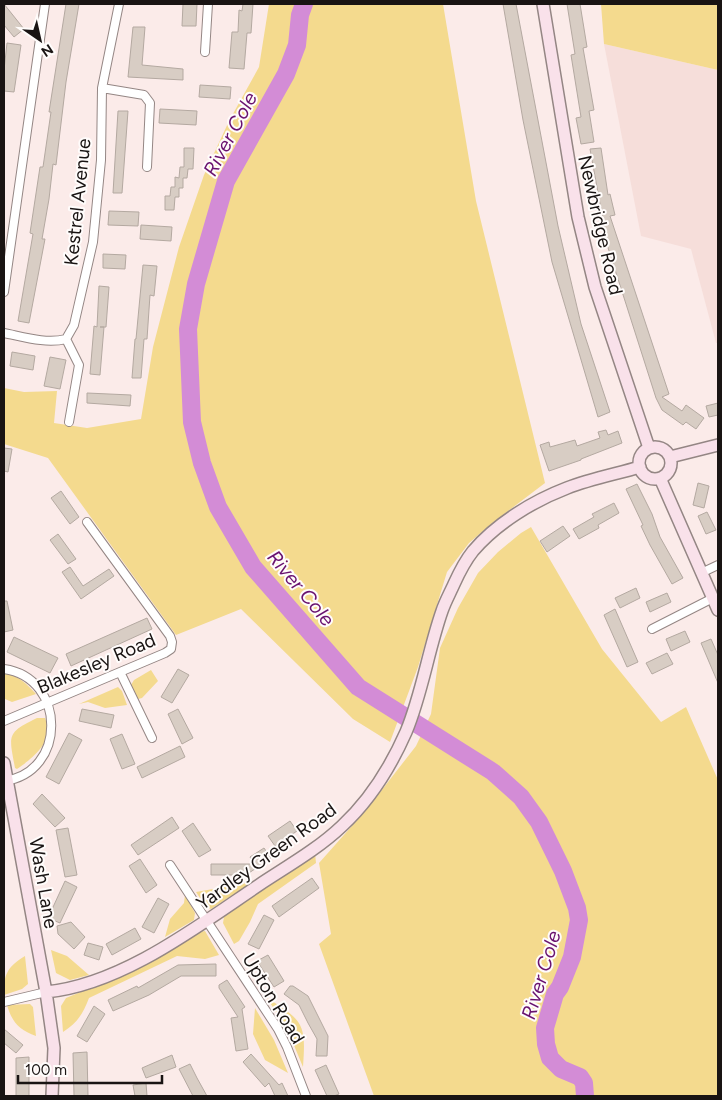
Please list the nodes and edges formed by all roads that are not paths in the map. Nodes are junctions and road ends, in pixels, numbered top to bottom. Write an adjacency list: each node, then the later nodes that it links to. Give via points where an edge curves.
1 (45, 4): 8 (street)
2 (118, 4): 6 (street, Kestrel Avenue)
3 (208, 4): 5 (street)
4 (542, 4): 14 (street, Newbridge Road, via 578,217 595,287)
5 (205, 52)
6 (102, 88): 7 (street, via 144,95 150,103); 11 (street, Kestrel Avenue, via 101,160 93,242 74,325)
7 (147, 167)
8 (7, 256): 9 (street)
9 (4, 292)
10 (4, 333): 11 (street, via 43,341)
11 (66, 339): 12 (street, via 79,365)
12 (69, 422)
13 (718, 445): 15 (street)
14 (649, 448): 15 (street, via 661,448); 16 (street, via 642,454)
15 (670, 457): 17 (street, via 668,472)
16 (640, 467): 17 (street, via 645,475); 32 (street, Yardley Green Road, via 567,488 532,505 509,519 472,552 442,610 416,707 405,734 366,799 341,827)
17 (660, 478): 20 (street)
18 (87, 522): 25 (street, Blakesley Road, via 172,642 165,653)
19 (718, 565): 20 (street)
20 (701, 573): 21 (street)
21 (713, 598): 22 (street); 23 (street)
22 (718, 610)
23 (652, 630)
24 (4, 669): 26 (street, via 32,681)
25 (120, 672): 26 (street, Blakesley Road); 28 (street)
26 (48, 702): 27 (street, Blakesley Road); 30 (street, via 52,734 44,755 28,771)
27 (4, 721)
28 (152, 738)
29 (4, 762): 30 (street, Wash Lane)
30 (6, 780): 33 (street, Wash Lane)
31 (170, 865): 32 (street, Upton Road)
32 (207, 920): 33 (street, Yardley Green Road, via 145,959 114,973 65,990); 36 (street, Upton Road, via 278,1029)
33 (46, 992): 34 (street, Yardley Green Road); 35 (street, Wash Lane, via 54,1048)
34 (4, 1002)
35 (52, 1096)
36 (306, 1096)

